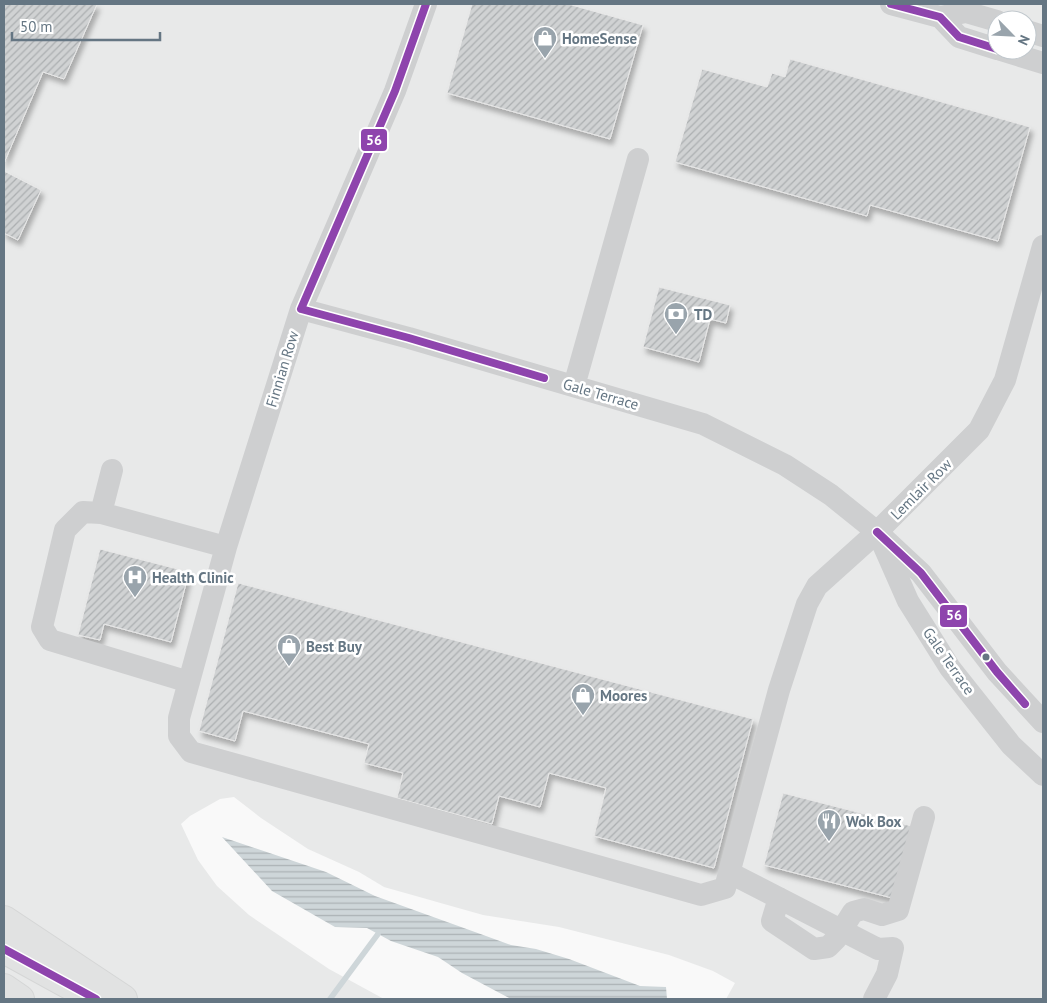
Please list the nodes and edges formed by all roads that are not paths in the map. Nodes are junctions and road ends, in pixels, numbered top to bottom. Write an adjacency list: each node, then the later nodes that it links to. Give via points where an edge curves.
1 (426, 4): 9 (street, Finnian Row, via 395,91)
2 (891, 4): 3 (street)
3 (940, 17): 4 (street, via 966,12); 5 (street, via 959,37)
4 (987, 19)
5 (987, 46)
6 (638, 159): 10 (street)
7 (1043, 246): 8 (street, Lemlair Row)
8 (1040, 272): 13 (street, Lemlair Row, via 1005,380 979,430)
9 (301, 309): 10 (street, Gale Terrace); 14 (street, Finnian Row)
10 (574, 386): 13 (street, Gale Terrace, via 703,424 785,465 831,495)
11 (112, 470): 12 (street)
12 (101, 513): 14 (street); 15 (street, via 83,512 65,530 42,627 50,640)
13 (877, 532): 16 (street, Gale Terrace, via 921,573 997,672); 17 (street, Gale Terrace, via 908,600 950,668 1011,745); 19 (street, Lemlair Row, via 817,586 807,604 779,690)
14 (226, 547): 15 (street, Finnian Row)
15 (189, 682): 19 (street, Finnian Row, via 179,718 180,736 191,752 701,895)
16 (1043, 722)
17 (1043, 774)
18 (924, 817): 22 (street, via 898,910 882,915 864,909 853,912)
19 (727, 880): 20 (street)
20 (779, 898): 22 (street); 22 (street, via 772,921 814,949 828,947)
21 (4, 920): 27 (highway)
22 (842, 930): 28 (street, via 878,949 894,948 888,974)
23 (4, 949): 26 (highway)
24 (4, 988): 25 (highway)
25 (20, 999)
26 (96, 999)
27 (124, 999)
28 (874, 999)

